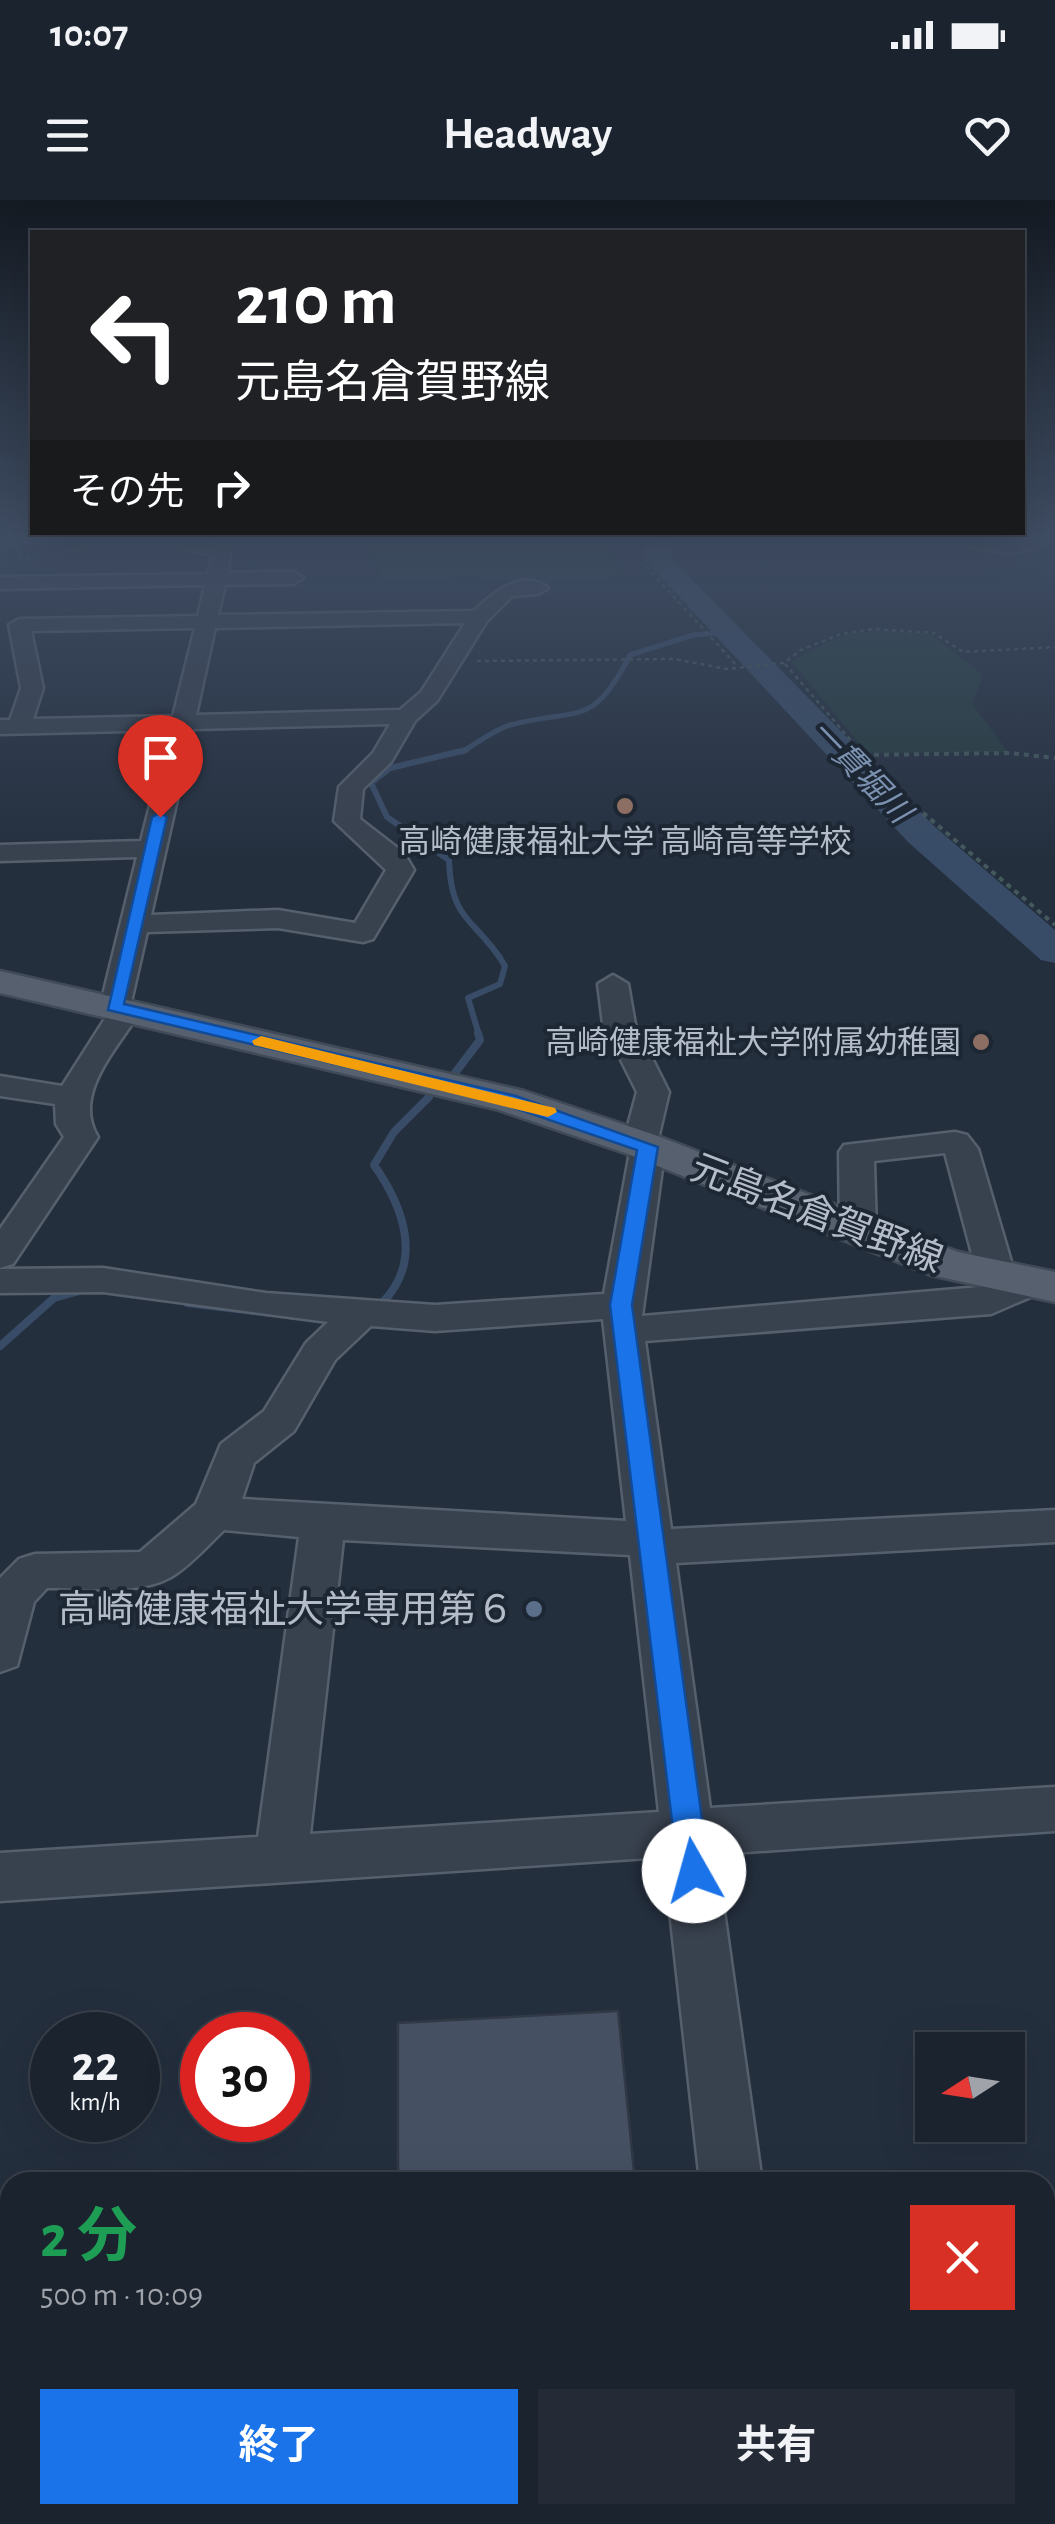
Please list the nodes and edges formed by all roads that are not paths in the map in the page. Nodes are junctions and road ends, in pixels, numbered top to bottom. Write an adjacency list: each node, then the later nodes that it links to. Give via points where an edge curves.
1 (15, 643): 6 (street, via 32,688)
2 (201, 643): 5 (street)
3 (464, 643): 4 (street)
4 (406, 717): 5 (street); 9 (street, via 382,757 352,787 347,821 400,870 362,933 278,919)
5 (182, 721): 6 (street); 7 (street)
6 (10, 726)
7 (152, 849): 8 (street); 9 (street)
8 (0, 853)
9 (136, 924): 12 (street)
10 (0, 982): 12 (main road, 元島名倉賀野線)
11 (613, 984): 15 (street, via 620,1024 652,1081)
12 (120, 1008): 14 (street); 15 (main road, 元島名倉賀野線, via 509,1100)
13 (0, 1086): 14 (street)
14 (71, 1097): 17 (street, via 81,1138)
15 (644, 1146): 16 (main road, 元島名倉賀野線); 21 (street)
16 (858, 1232): 19 (main road, 元島名倉賀野線, via 948,1265); 19 (street, via 856,1152 956,1142)
17 (0, 1256)
18 (0, 1281): 20 (street, via 103,1280 266,1305)
19 (1027, 1282): 21 (street, via 991,1302)
20 (364, 1310): 21 (street, via 435,1318); 22 (street, via 320,1352 279,1421 236,1456)
21 (622, 1318): 25 (street)
22 (215, 1513): 23 (street); 26 (street, via 142,1570 34,1571 12,1595)
23 (324, 1523): 25 (street); 29 (street)
24 (1055, 1526): 25 (street)
25 (653, 1543): 28 (street)
26 (0, 1653)
27 (1055, 1809): 28 (street)
28 (689, 1832): 29 (street); 31 (street)
29 (281, 1859): 30 (street)
30 (0, 1876)
31 (730, 2172)

